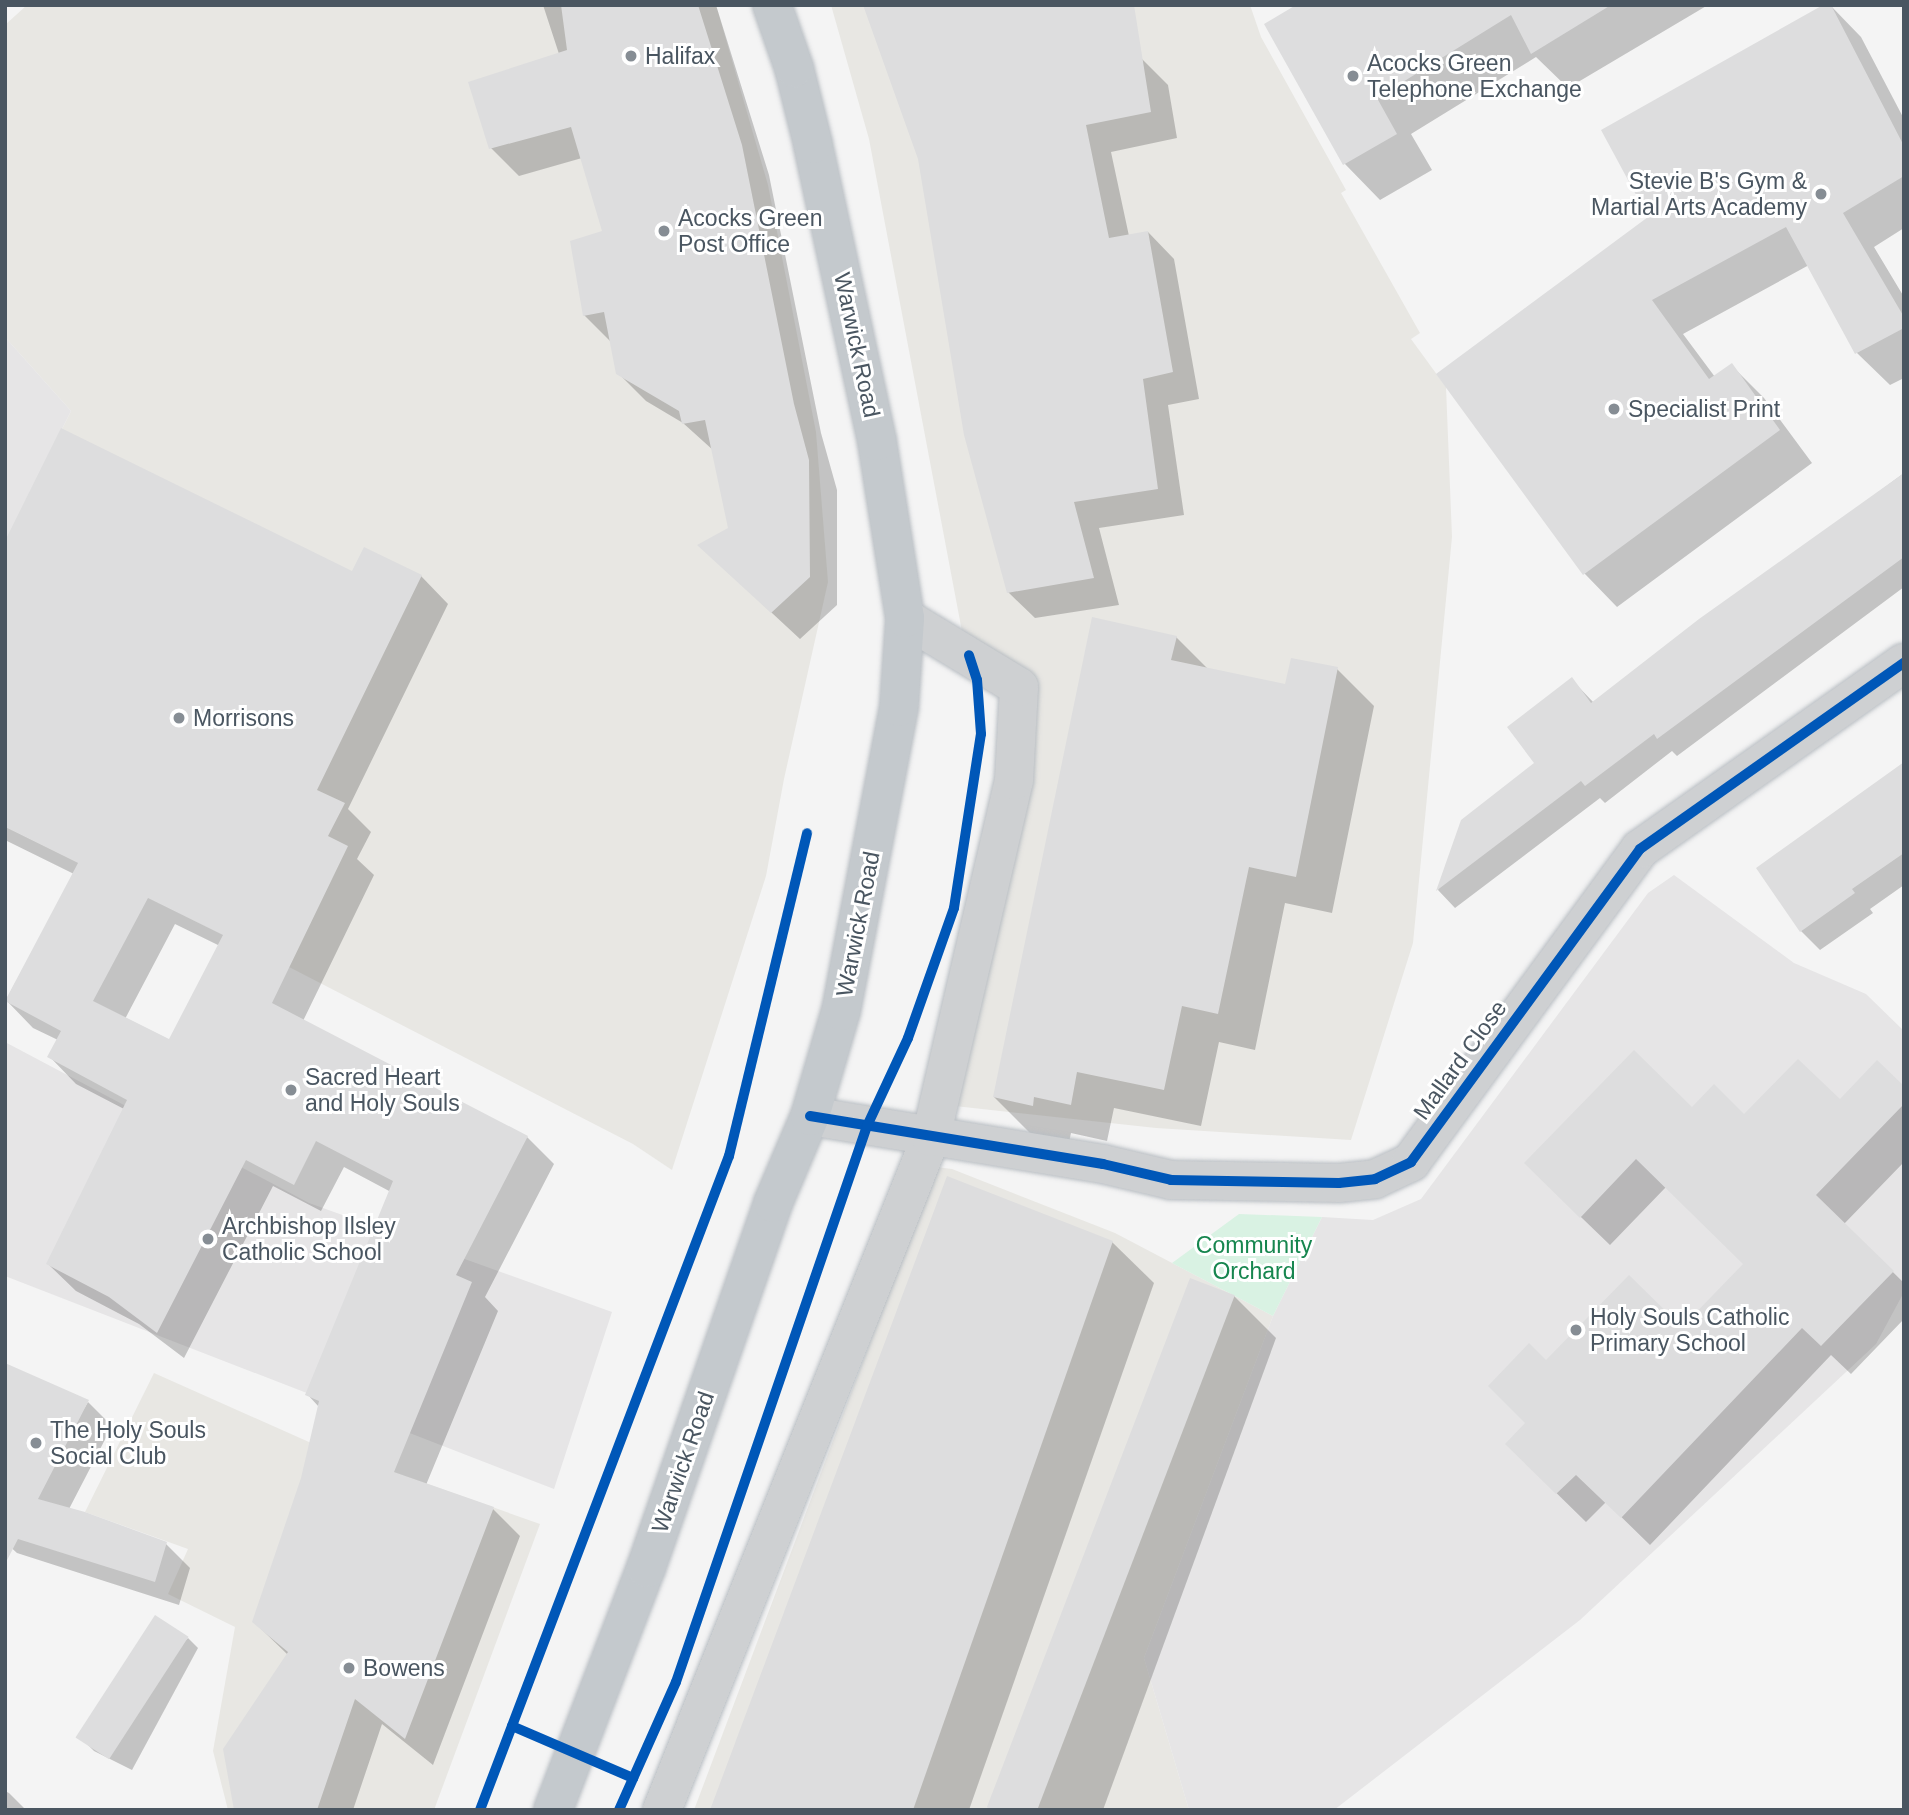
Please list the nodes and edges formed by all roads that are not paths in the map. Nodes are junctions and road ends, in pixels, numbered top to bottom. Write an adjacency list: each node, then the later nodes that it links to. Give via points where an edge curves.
1 (772, 5): 2 (highway, Warwick Road, via 794,68 856,337)
2 (905, 618): 4 (highway, Warwick Road, via 899,708 843,999); 5 (street, via 1019,687 1014,780)
3 (1904, 663): 5 (street, Mallard Close, via 1640,849 1411,1162 1375,1179 1339,1183 1171,1180 1103,1164)
4 (810, 1116): 5 (street, Mallard Close); 6 (highway, Warwick Road, via 773,1203 646,1568)
5 (931, 1137): 7 (street)
6 (553, 1810)
7 (662, 1810)

